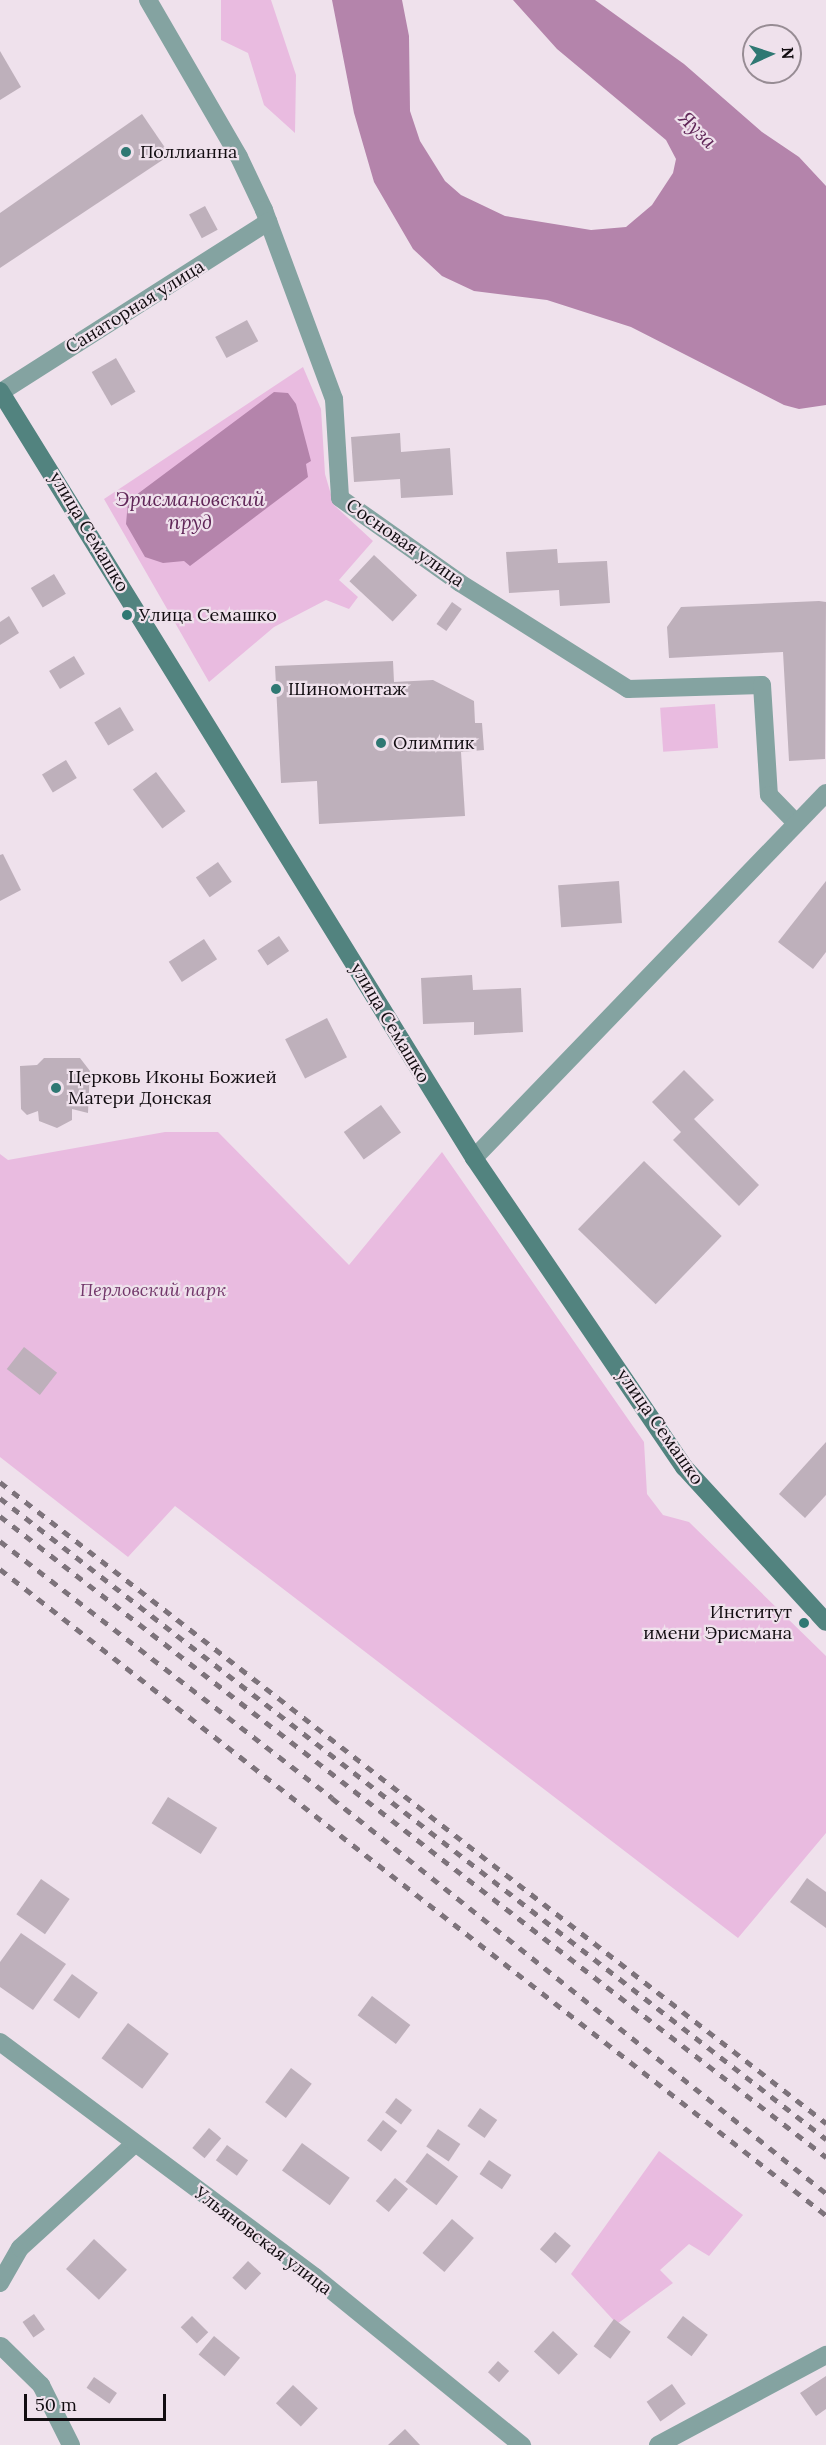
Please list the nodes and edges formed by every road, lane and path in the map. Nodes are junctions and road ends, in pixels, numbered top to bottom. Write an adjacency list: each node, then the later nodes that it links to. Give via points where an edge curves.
1 (148, 0): 2 (street, Сосновая улица, via 239,156)
2 (268, 222): 3 (street, Санаторная улица); 5 (street, Сосновая улица, via 334,399 340,498 460,583 628,688 762,686 769,795)
3 (1, 392): 6 (main road, улица Семашко)
4 (826, 793): 5 (street)
5 (795, 822): 6 (street)
6 (474, 1158): 7 (main road, улица Семашко, via 684,1467)
7 (826, 1622)
8 (0, 2043): 9 (street, Ульяновская улица)
9 (133, 2145): 10 (street, via 20,2248); 14 (street, Ульяновская улица, via 315,2277)
10 (0, 2283)
11 (0, 2344): 13 (street, via 41,2385)
12 (826, 2355): 15 (street)
13 (70, 2445)
14 (522, 2445)
15 (658, 2445)

